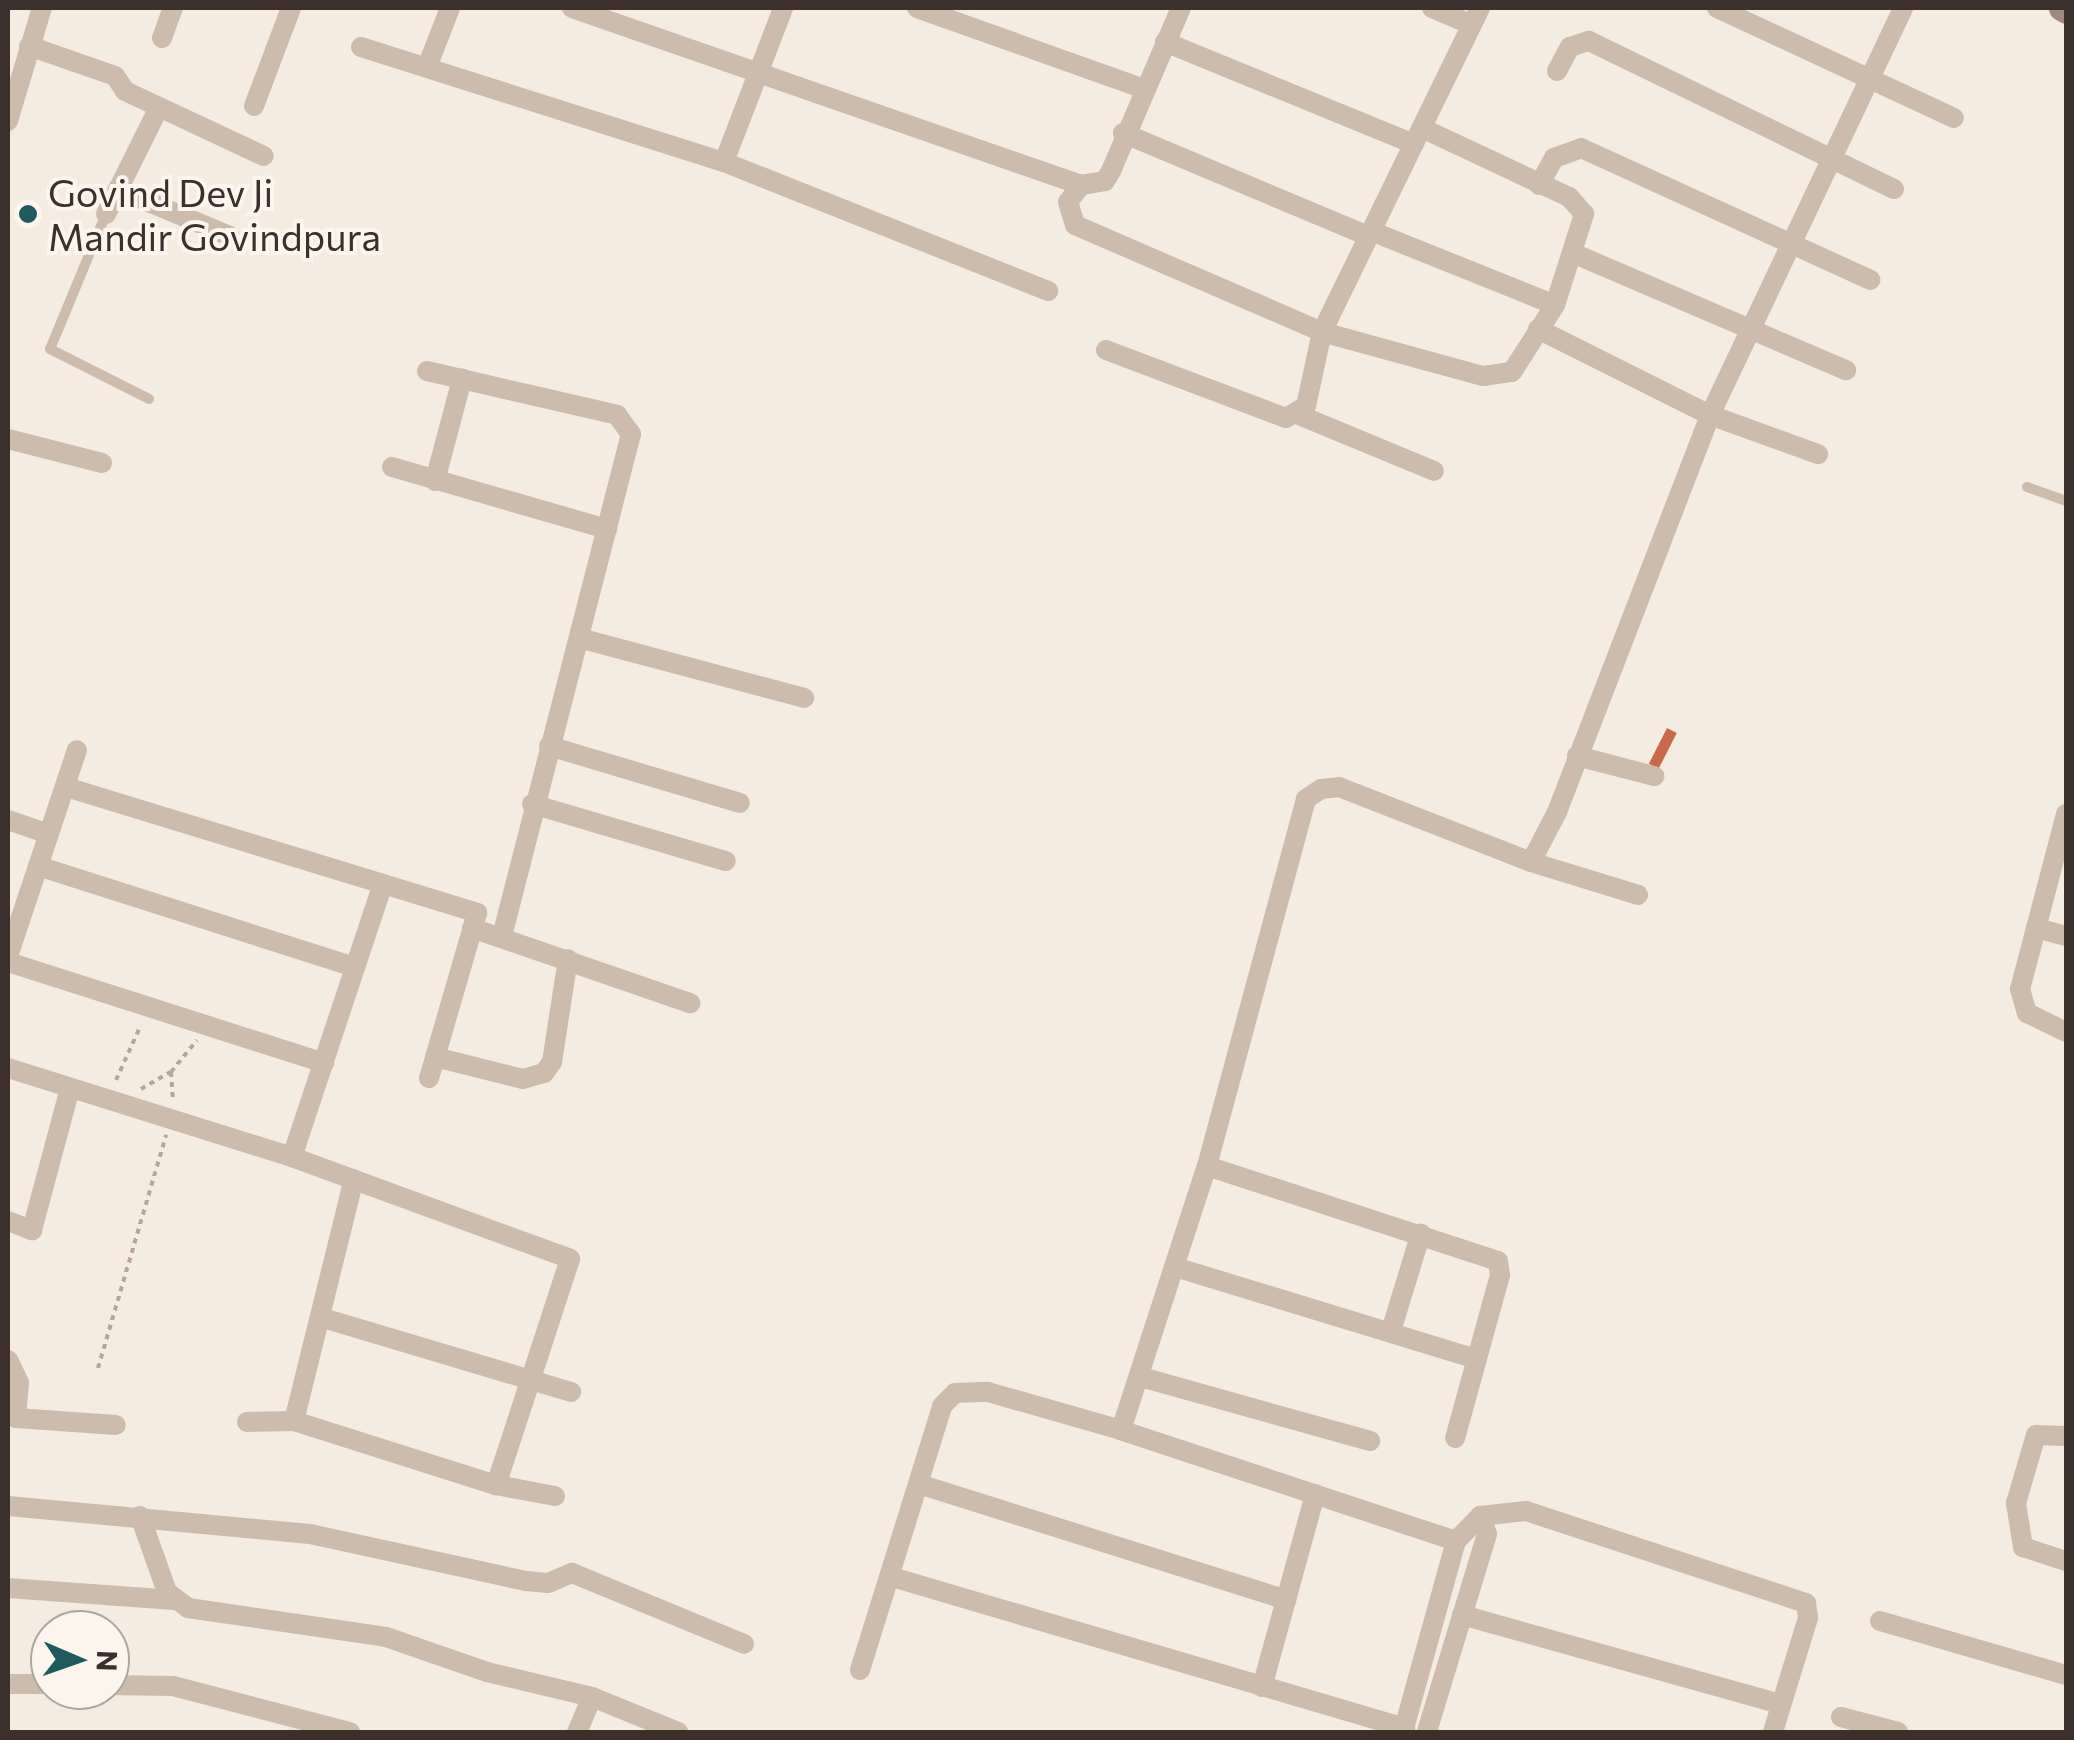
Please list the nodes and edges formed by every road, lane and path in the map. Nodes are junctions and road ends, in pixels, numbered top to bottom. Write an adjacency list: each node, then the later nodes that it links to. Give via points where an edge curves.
1 (42, 8): 15 (street)
2 (174, 8): 13 (street)
3 (291, 8): 22 (street)
4 (450, 8): 17 (street)
5 (572, 8): 19 (street)
6 (782, 8): 19 (street)
7 (918, 8): 21 (street)
8 (1181, 8): 14 (street)
9 (1432, 8): 12 (street)
10 (1717, 8): 20 (street)
11 (1903, 8): 20 (street)
12 (1476, 16): 27 (street)
13 (162, 38)
14 (1166, 42): 21 (street); 27 (street)
15 (29, 46): 23 (street, via 115,76 125,91); 25 (street)
16 (361, 47): 17 (street)
17 (426, 66): 29 (street)
18 (1557, 71): 30 (street, via 1570,47 1588,41)
19 (758, 74): 29 (street); 31 (street)
20 (1871, 82): 24 (street); 30 (street)
21 (1144, 88): 26 (street)
22 (254, 106)
23 (158, 107): 28 (street); 33 (street)
24 (1954, 118)
25 (8, 121)
26 (1124, 133): 31 (street, via 1105,182); 36 (street)
27 (1418, 136): 32 (street); 36 (street)
28 (264, 156)
29 (724, 162): 41 (street)
30 (1830, 162): 34 (street); 38 (street)
31 (1081, 185): 45 (street, via 1068,202 1076,225)
32 (1540, 185): 38 (street, via 1554,158 1581,148); 39 (street, via 1569,198 1584,214)
33 (118, 188): 35 (street); 37 (street)
34 (1894, 189)
35 (106, 214): 50 (lane, via 50,348)
36 (1370, 234): 42 (street); 45 (street)
37 (230, 236)
38 (1786, 246): 40 (street); 44 (street)
39 (1575, 254): 42 (street); 44 (street)
40 (1870, 280)
41 (1048, 291)
42 (1555, 305): 43 (street)
43 (1538, 329): 45 (street, via 1516,369 1483,376); 52 (street)
44 (1749, 331): 47 (street); 52 (street)
45 (1322, 332): 51 (street)
46 (1106, 350): 51 (street, via 1274,414)
47 (1846, 370)
48 (426, 371): 49 (street)
49 (462, 379): 58 (street); 61 (street, via 625,419 631,434)
50 (149, 399)
51 (1299, 415): 57 (street)
52 (1710, 415): 54 (street); 66 (street)
53 (8, 439): 55 (street)
54 (1818, 454)
55 (102, 463)
56 (392, 468): 58 (street)
57 (1434, 471)
58 (435, 481): 61 (street)
59 (2027, 487): 60 (lane)
60 (2066, 501)
61 (607, 529): 62 (street)
62 (579, 638): 63 (street); 64 (street)
63 (804, 698)
64 (549, 746): 69 (street); 70 (street)
65 (77, 750): 68 (street)
66 (1577, 756): 67 (street); 76 (street)
67 (1654, 776)
68 (66, 787): 73 (street); 78 (street)
69 (740, 803)
70 (532, 804): 75 (street); 82 (street)
71 (2066, 814): 74 (street)
72 (8, 820): 73 (street)
73 (49, 834): 77 (street)
74 (2063, 840): 81 (street)
75 (726, 862)
76 (1531, 862): 79 (street); 100 (street, via 1340,788 1321,788 1306,799)
77 (38, 866): 84 (street); 86 (street)
78 (382, 884): 80 (street, via 477,913); 86 (street)
79 (1638, 895)
80 (472, 928): 82 (street); 91 (street)
81 (2036, 928): 83 (street); 90 (street, via 2021,1002 2039,1024)
82 (502, 936): 85 (street)
83 (2066, 936)
84 (9, 947): 88 (street)
85 (568, 959): 87 (street); 91 (street, via 552,1062 544,1074 523,1078)
86 (355, 968): 92 (street)
87 (690, 1003)
88 (149, 1007): 89 (street); 97 (path)
89 (208, 1026): 92 (street); 94 (path)
90 (2066, 1032)
91 (435, 1056): 95 (street)
92 (324, 1062): 99 (street)
93 (8, 1068): 96 (street)
94 (171, 1072): 97 (path); 98 (path)
95 (429, 1078)
96 (70, 1088): 97 (street); 102 (street, via 32,1230)
97 (108, 1100): 98 (street)
98 (170, 1119): 99 (street); 109 (path)
99 (292, 1157): 101 (street)
100 (1207, 1166): 103 (street); 104 (street)
101 (354, 1180): 105 (street); 111 (street, via 570,1259)
102 (8, 1221)
103 (1421, 1233): 106 (street); 107 (street, via 1498,1262)
104 (1175, 1267): 106 (street); 110 (street)
105 (322, 1318): 111 (street); 114 (street)
106 (1391, 1331): 107 (street)
107 (1476, 1359): 119 (street)
108 (8, 1360): 113 (street, via 19,1383)
109 (98, 1368)
110 (1140, 1377): 117 (street); 120 (street)
111 (531, 1380): 112 (street); 121 (street)
112 (572, 1392)
113 (12, 1418): 116 (street)
114 (294, 1421): 115 (street); 121 (street)
115 (247, 1422)
116 (116, 1425)
117 (1121, 1430): 122 (street, via 988,1392 955,1393 942,1406); 123 (street)
118 (2066, 1436): 129 (street, via 2036,1435 2016,1504 2023,1547)
119 (1455, 1438)
120 (1370, 1441)
121 (496, 1485): 124 (street)
122 (922, 1485): 130 (street); 133 (street)
123 (1315, 1494): 128 (street); 133 (street)
124 (555, 1496)
125 (8, 1506): 126 (street)
126 (140, 1516): 132 (street); 136 (street, via 310,1534 526,1581 548,1583 572,1573)
127 (1479, 1519): 128 (street); 134 (street); 142 (street, via 1526,1511 1806,1602 1808,1618)
128 (1456, 1541): 145 (street)
129 (2066, 1561)
130 (892, 1577): 137 (street); 140 (street)
131 (8, 1588): 132 (street)
132 (175, 1600): 141 (street, via 204,1612 386,1638)
133 (1286, 1600): 140 (street)
134 (1462, 1614): 142 (street); 149 (street)
135 (1880, 1621): 138 (street)
136 (744, 1644)
137 (860, 1670)
138 (2066, 1675)
139 (130, 1685): 144 (street, via 173,1686)
140 (1262, 1687): 145 (street)
141 (592, 1697): 147 (street); 148 (street)
142 (1780, 1704): 150 (street)
143 (1841, 1717): 151 (street)
144 (303, 1725): 146 (street)
145 (1404, 1730)
146 (350, 1732)
147 (577, 1732)
148 (678, 1732)
149 (1431, 1732)
150 (1772, 1732)
151 (1898, 1732)

